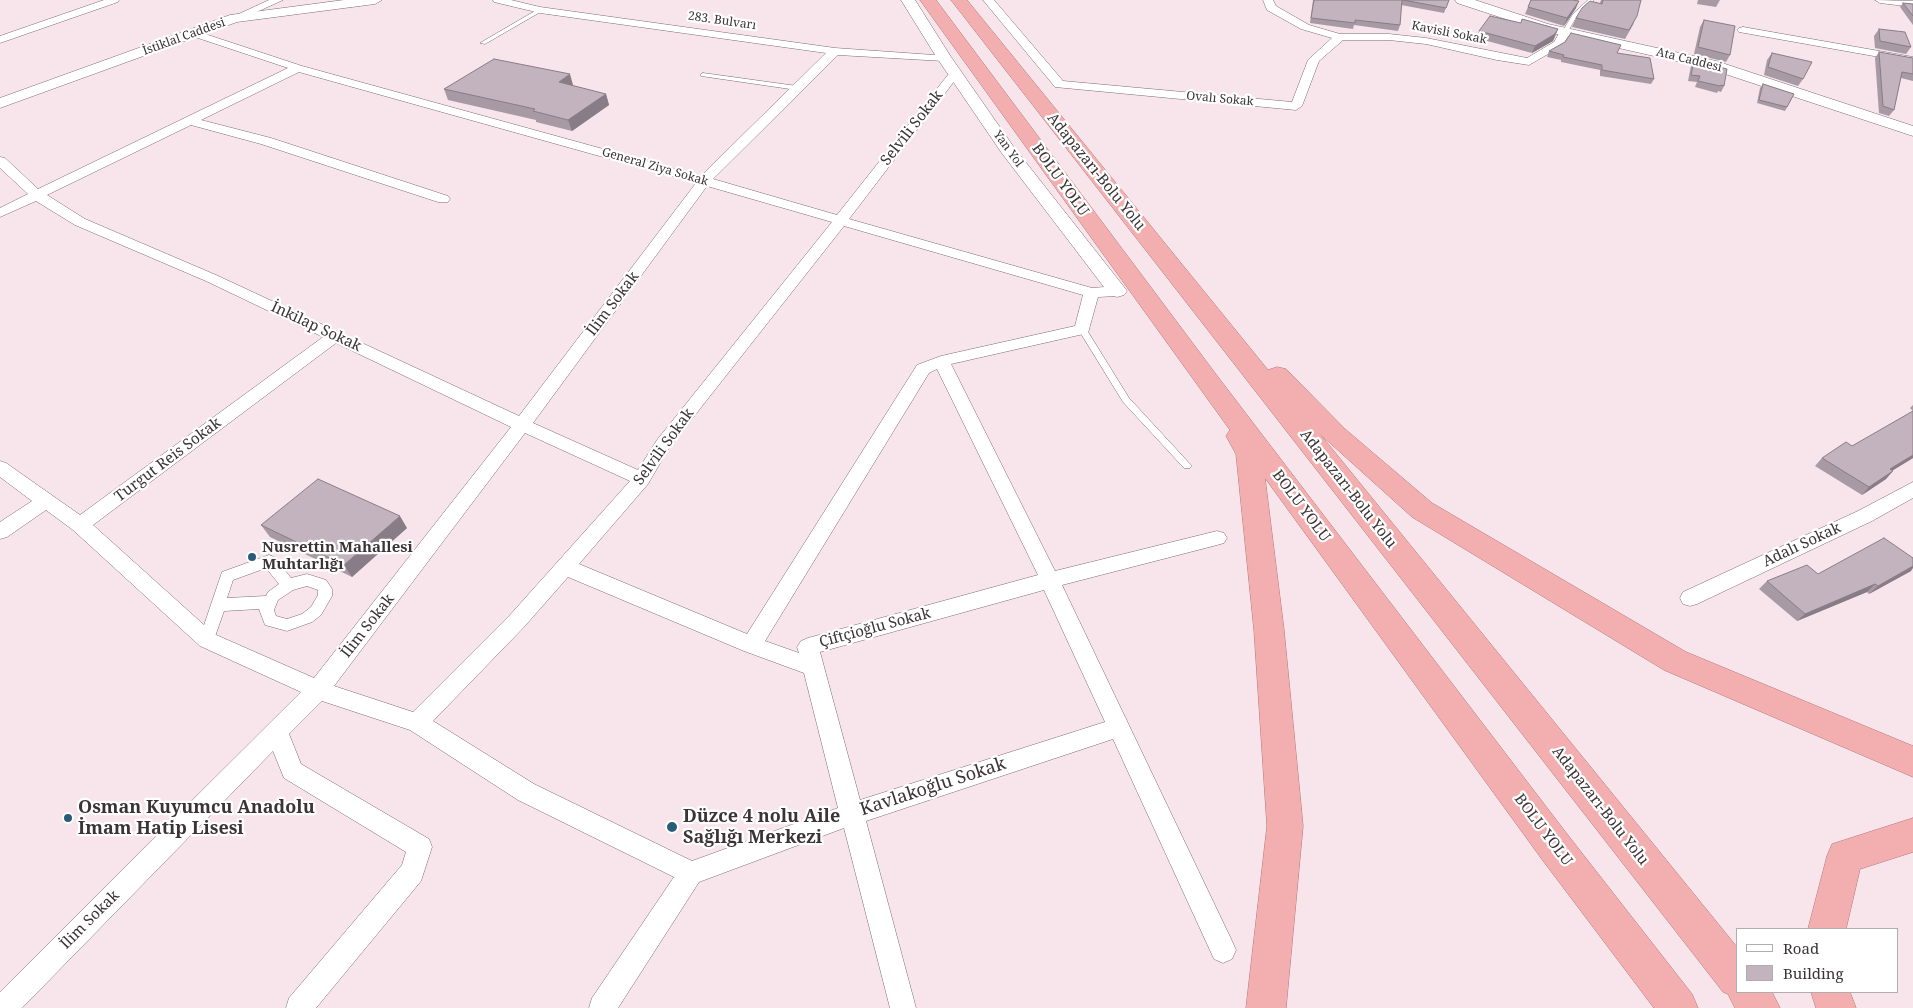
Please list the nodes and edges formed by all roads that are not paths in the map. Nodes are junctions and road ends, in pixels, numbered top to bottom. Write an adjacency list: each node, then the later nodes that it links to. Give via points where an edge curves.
1 (114, 0): 20 (street)
2 (278, 0): 15 (street)
3 (375, 0): 15 (street, İstiklal Caddesi)
4 (498, 0): 14 (street, 283. Bulvarı)
5 (908, 0): 23 (street, Yan Yol)
6 (928, 0): 44 (highway, BOLU YOLU)
7 (959, 0): 38 (highway, Adapazarı-Bolu Yolu)
8 (988, 0): 19 (street, Ovalı Sokak, via 1059,84 1296,106 1314,60)
9 (1268, 0): 19 (street, Kavisli Sokak, via 1271,8 1305,27)
10 (1462, 0): 17 (street, Ata Caddesi)
11 (1591, 0): 17 (lane, via 1575,15)
12 (1880, 0): 13 (street)
13 (1913, 4)
14 (540, 10): 21 (lane); 22 (street, 283. Bulvarı)
15 (235, 18): 18 (street, İstiklal Caddesi)
16 (1743, 30): 24 (street)
17 (1565, 32): 19 (street, Kavisli Sokak, via 1558,44 1529,62 1426,40); 31 (street, Ata Caddesi, via 1711,64)
18 (193, 34): 25 (street, General Ziya Sokak); 29 (street, İstiklal Caddesi)
19 (1340, 37)
20 (0, 40)
21 (483, 43)
22 (834, 50): 23 (street, 283. Bulvarı); 28 (street)
23 (944, 58): 26 (street, Yan Yol)
24 (1913, 60)
25 (298, 68): 30 (street); 33 (street, General Ziya Sokak)
26 (954, 73): 37 (street, Selvili Sokak); 39 (street, Yan Yol, via 1007,149)
27 (704, 75): 28 (lane)
28 (797, 88): 33 (street)
29 (0, 103)
30 (190, 121): 34 (street); 35 (street, via 266,141)
31 (1913, 131)
32 (0, 160): 34 (street, İnkilap Sokak)
33 (704, 181): 37 (street, General Ziya Sokak); 45 (street, İlim Sokak)
34 (38, 196): 36 (street); 42 (street, İnkilap Sokak, via 80,222)
35 (442, 199)
36 (0, 213)
37 (841, 220): 40 (street, General Ziya Sokak); 48 (street, Selvili Sokak, via 663,444)
38 (1177, 274): 67 (highway, via 1336,435 1422,510 1675,661); 73 (highway, Adapazarı-Bolu Yolu)
39 (1117, 290): 40 (street, General Ziya Sokak)
40 (1091, 293): 41 (street)
41 (1082, 328): 43 (street); 46 (lane, via 1126,400)
42 (335, 336): 45 (street, İnkilap Sokak); 51 (street, Turgut Reis Sokak)
43 (941, 361): 55 (street); 61 (street, via 923,370)
44 (1209, 383): 80 (highway, via 1249,454 1269,630 1285,826); 81 (highway, BOLU YOLU)
45 (522, 425): 48 (street, İnkilap Sokak); 63 (street, İlim Sokak)
46 (1187, 466)
47 (0, 468): 50 (street)
48 (642, 479): 54 (street, Selvili Sokak)
49 (1913, 489): 57 (street, Adalı Sokak, via 1865,516)
50 (46, 501): 51 (street); 52 (street)
51 (80, 525): 60 (street)
52 (0, 532)
53 (1217, 538): 55 (street, Çiftçioğlu Sokak)
54 (565, 567): 61 (street); 64 (street, Selvili Sokak, via 517,622)
55 (1050, 580): 62 (street, Çiftçioğlu Sokak, via 808,647); 65 (street)
56 (288, 585): 58 (street); 58 (street, via 307,580 321,584 325,596 322,604 307,618 287,625 270,621 266,610); 59 (street, via 269,562 227,576)
57 (1690, 598)
58 (268, 602): 59 (street)
59 (218, 605): 60 (street)
60 (207, 640): 63 (street)
61 (751, 645): 62 (street)
62 (813, 667): 68 (street, Çiftçioğlu Sokak)
63 (318, 690): 64 (street); 66 (street, İlim Sokak)
64 (417, 723): 70 (street, via 526,792)
65 (1119, 727): 68 (street, Kavlakoğlu Sokak); 72 (street)
66 (277, 732): 76 (street, İlim Sokak); 77 (street, via 292,771 420,847 412,872)
67 (1913, 762)
68 (852, 814): 70 (street, Kavlakoğlu Sokak); 79 (street, Çiftçioğlu Sokak)
69 (1913, 835): 71 (highway, via 1846,856)
70 (691, 872): 78 (street)
71 (1827, 928)
72 (1223, 950)
73 (1736, 977)
74 (1748, 993): 82 (highway)
75 (1831, 993): 83 (highway)
76 (4, 1008)
77 (299, 1008)
78 (602, 1008)
79 (903, 1008)
80 (1266, 1008)
81 (1678, 1008)
82 (1760, 1008)
83 (1836, 1008)

